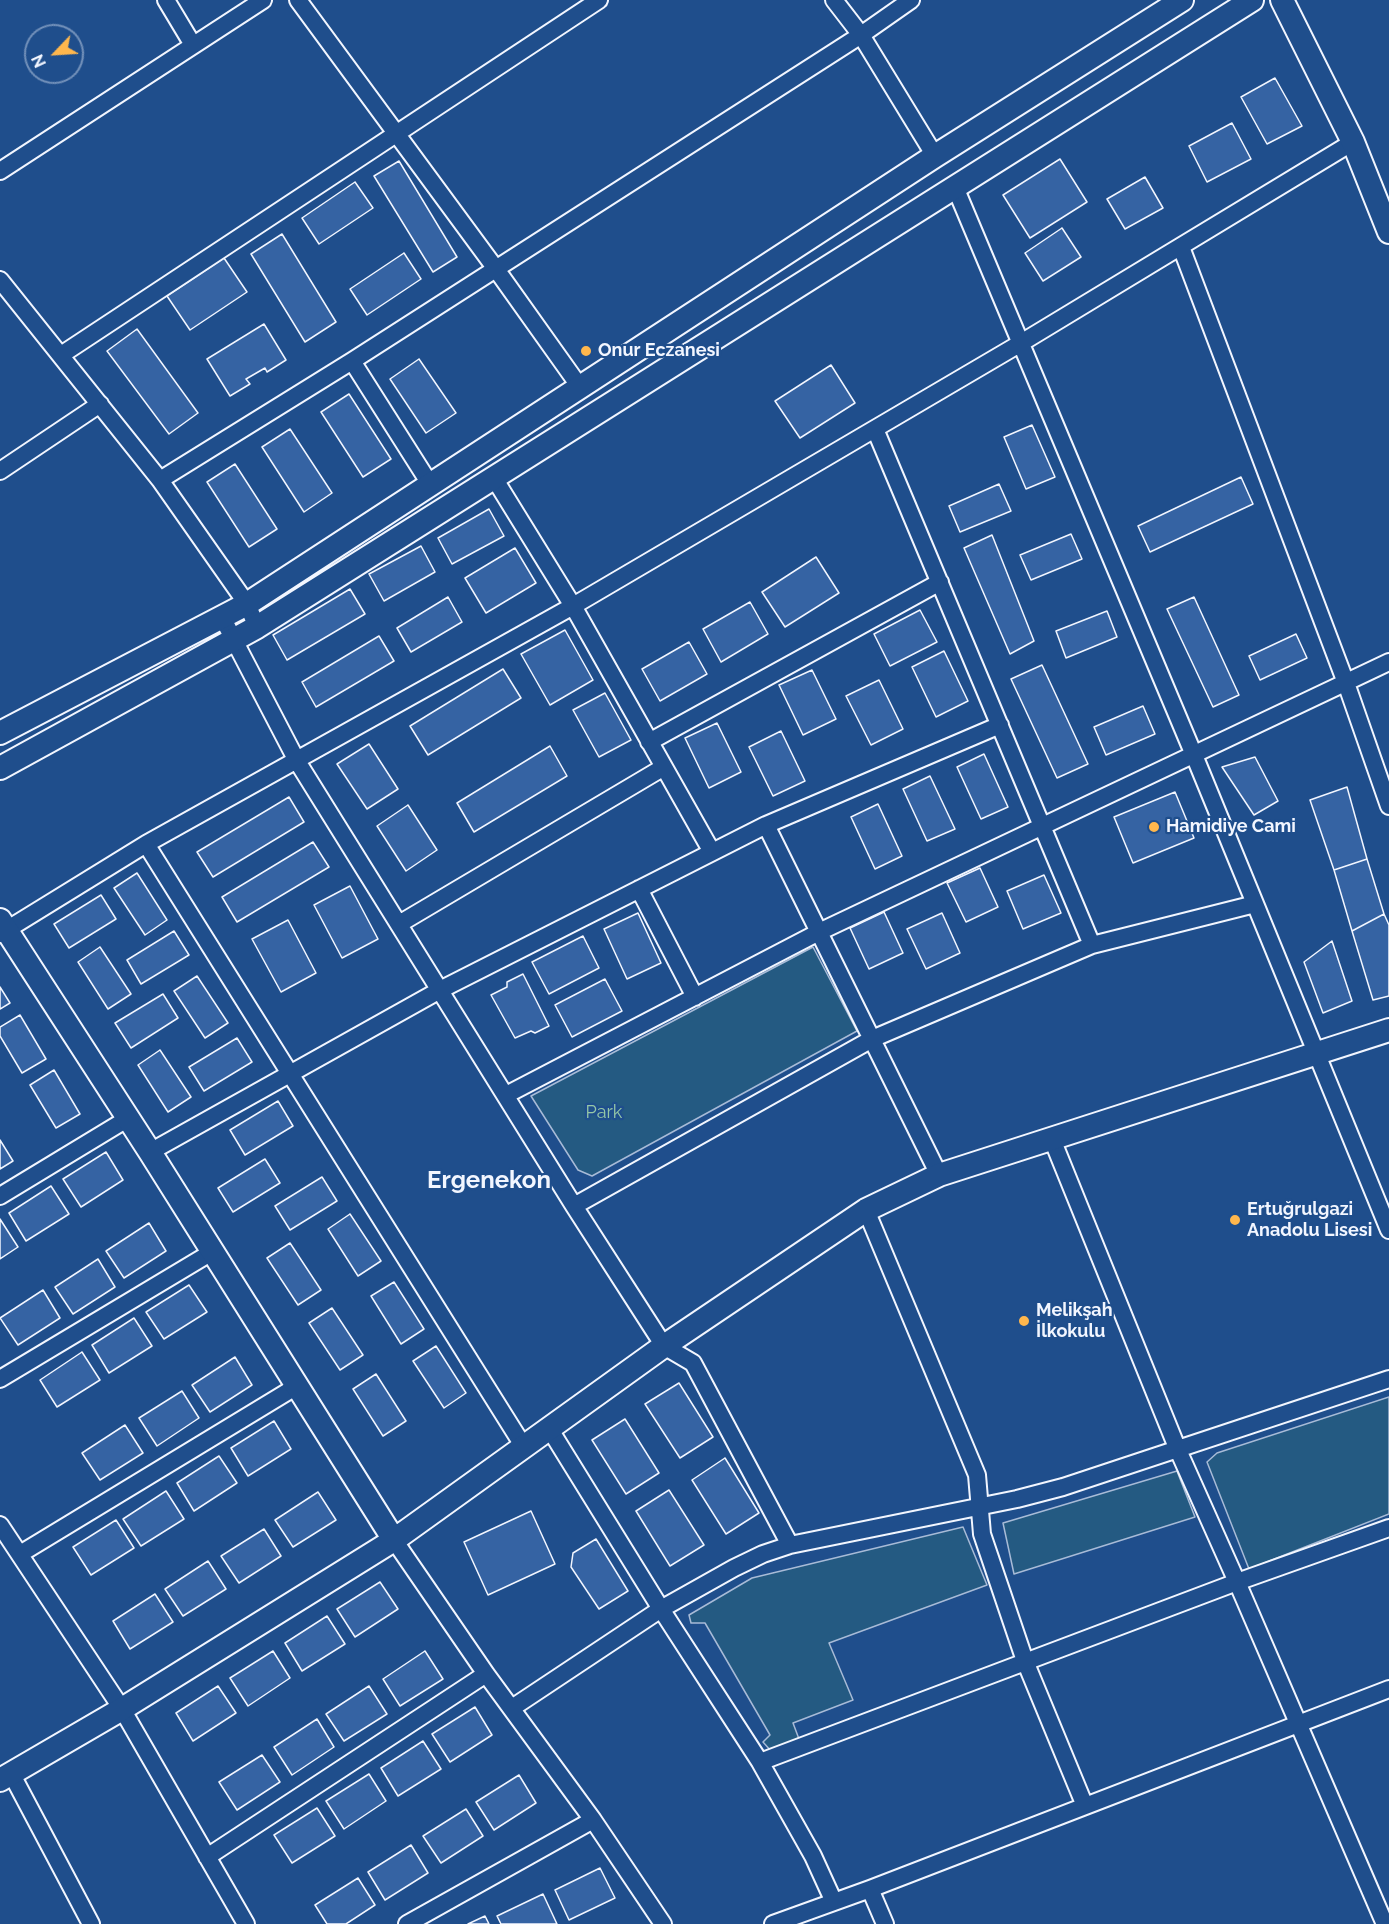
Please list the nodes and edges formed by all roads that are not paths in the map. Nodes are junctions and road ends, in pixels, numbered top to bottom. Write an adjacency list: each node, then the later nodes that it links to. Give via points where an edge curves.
1 (166, 0): 11 (street)
2 (263, 0): 11 (street)
3 (298, 0): 12 (street)
4 (599, 0): 12 (street)
5 (834, 0): 10 (street)
6 (911, 0): 10 (street)
7 (1182, 0): 14 (main road)
8 (1252, 0): 16 (main road)
9 (1282, 0): 13 (main road)
10 (861, 35): 14 (street); 19 (street)
11 (192, 45): 15 (street)
12 (398, 135): 19 (street); 22 (street)
13 (1353, 142): 17 (main road); 18 (street)
14 (935, 156): 24 (main road)
15 (0, 171)
16 (955, 187): 21 (street); 28 (main road)
17 (1389, 232)
18 (1181, 247): 21 (street); 38 (street)
19 (496, 269): 23 (street); 24 (street)
20 (0, 280): 22 (street)
21 (1021, 343): 26 (street); 42 (street)
22 (61, 355): 25 (street)
23 (352, 362): 29 (street); 30 (street)
24 (580, 387): 30 (main road)
25 (100, 404): 27 (street); 29 (street)
26 (875, 429): 31 (street); 33 (street)
27 (0, 471)
28 (494, 478): 33 (street); 35 (main road)
29 (160, 480): 32 (street)
30 (430, 484): 32 (main road)
31 (940, 582): 39 (street); 41 (street)
32 (246, 604): 34 (main road); 35 (street)
33 (573, 606): 41 (street); 43 (street)
34 (222, 617): 36 (street); 40 (main road)
35 (257, 627): 36 (main road)
36 (234, 640): 43 (street); 45 (main road)
37 (1389, 662): 38 (street)
38 (1346, 682): 42 (street); 46 (street)
39 (1000, 725): 47 (street); 48 (street)
40 (0, 733)
41 (650, 742): 44 (street)
42 (1194, 755): 48 (street); 52 (street)
43 (297, 761): 49 (street); 53 (street)
44 (664, 767): 50 (street); 53 (street)
45 (0, 768)
46 (1389, 806)
47 (766, 825): 50 (street); 55 (street)
48 (1042, 827): 55 (street); 56 (street)
49 (146, 844): 54 (street); 62 (street)
50 (711, 852): 51 (street)
51 (639, 889): 57 (street); 58 (street)
52 (1255, 904): 56 (street); 61 (street)
53 (399, 924): 57 (street)
54 (2, 928): 64 (main road)
55 (819, 932): 58 (street); 60 (street)
56 (1092, 945): 60 (street)
57 (440, 990): 62 (street); 63 (street)
58 (695, 997): 63 (street)
59 (1389, 1030): 61 (main road)
60 (872, 1040): 67 (street); 69 (street)
61 (1316, 1052): 65 (main road); 71 (street)
62 (289, 1074): 66 (street); 78 (street)
63 (506, 1095): 69 (street)
64 (127, 1119): 66 (main road); 68 (street)
65 (1052, 1139): 67 (main road); 79 (street)
66 (150, 1152): 72 (main road)
67 (939, 1176): 70 (main road)
68 (0, 1196)
69 (574, 1206): 73 (street)
70 (866, 1210): 73 (main road); 80 (street, via 977,1475)
71 (1389, 1230)
72 (212, 1252): 74 (street); 76 (main road)
73 (664, 1346): 77 (main road); 84 (street, via 693,1363)
74 (0, 1378)
75 (1389, 1379): 79 (street)
76 (297, 1386): 83 (main road); 85 (street)
77 (549, 1428): 78 (main road); 87 (street)
78 (524, 1447): 83 (main road)
79 (1178, 1450): 80 (street, via 1063,1487); 86 (street)
80 (980, 1506): 84 (street); 88 (street, via 982,1534)
81 (1389, 1528): 86 (street)
82 (2, 1534): 85 (street)
83 (394, 1540): 89 (street); 92 (main road)
84 (790, 1545): 87 (street, via 734,1568)
85 (20, 1554): 92 (street)
86 (1237, 1582): 88 (street); 93 (street)
87 (661, 1610): 91 (street); 94 (street)
88 (1025, 1661): 94 (street); 96 (street)
89 (486, 1674): 91 (street); 98 (street)
90 (1389, 1689): 93 (street)
91 (512, 1708): 97 (street)
92 (122, 1709): 95 (main road); 98 (street)
93 (1298, 1724): 96 (street); 101 (street)
94 (760, 1762): 100 (street)
95 (6, 1776): 102 (street)
96 (1085, 1806): 99 (street)
97 (593, 1820): 104 (street); 105 (street)
98 (207, 1857): 103 (street)
99 (870, 1888): 100 (street); 107 (street)
100 (834, 1902): 106 (street)
101 (1383, 1923)
102 (92, 1924)
103 (246, 1924)
104 (407, 1924)
105 (663, 1924)
106 (773, 1924)
107 (885, 1924)

